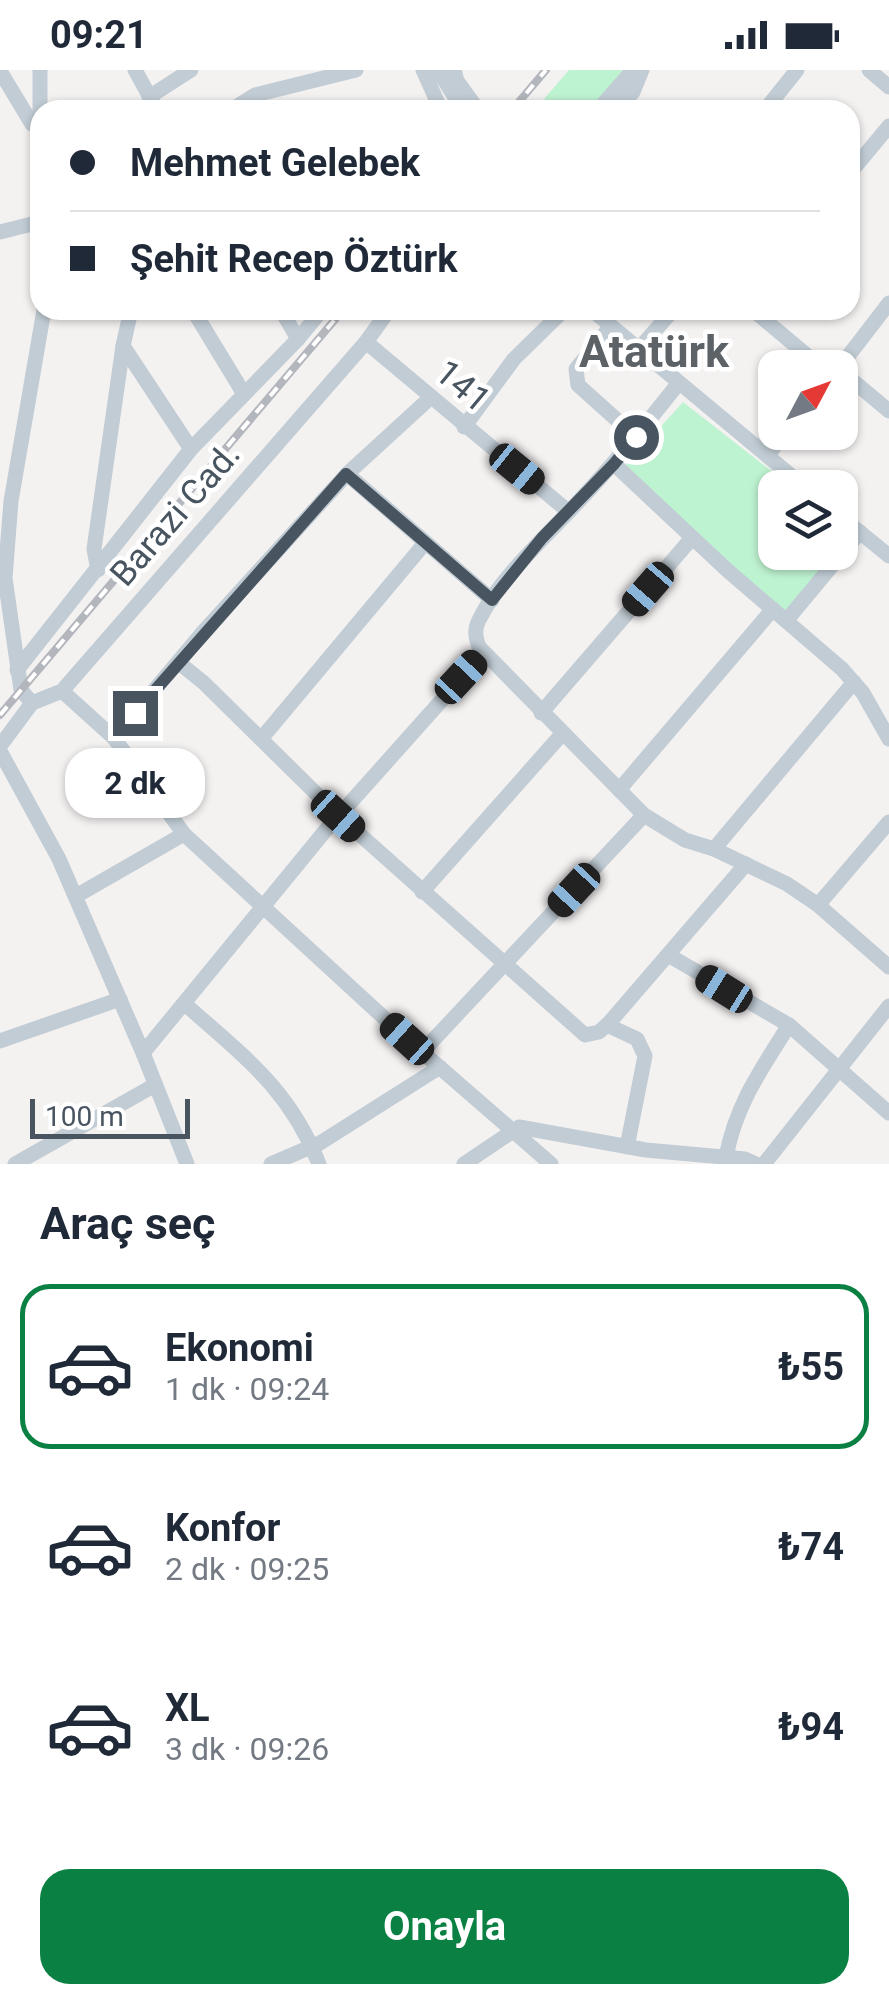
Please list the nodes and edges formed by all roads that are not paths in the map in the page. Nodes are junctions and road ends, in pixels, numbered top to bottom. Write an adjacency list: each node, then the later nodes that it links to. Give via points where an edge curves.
1 (40, 70): 15 (street)
2 (135, 70): 16 (street)
3 (191, 70): 17 (street)
4 (356, 70): 14 (street)
5 (423, 70): 20 (street)
6 (438, 70): 21 (street)
7 (454, 70): 22 (street)
8 (634, 70): 23 (street)
9 (642, 70): 24 (street)
10 (797, 70): 25 (street)
11 (869, 70): 13 (street)
12 (0, 71): 26 (street)
13 (889, 87)
14 (255, 95): 18 (street); 19 (street)
15 (40, 100)
16 (151, 100)
17 (157, 100)
18 (247, 100)
19 (258, 100)
20 (436, 100)
21 (458, 100)
22 (471, 100)
23 (607, 100)
24 (625, 100)
25 (773, 100)
26 (30, 121)
27 (889, 126): 28 (street)
28 (860, 161)
29 (30, 224): 30 (street)
30 (0, 232)
31 (889, 303): 48 (street)
32 (42, 320): 69 (street)
33 (130, 320): 45 (street)
34 (198, 320): 51 (street)
35 (287, 320): 43 (street)
36 (314, 320): 43 (street)
37 (382, 320): 44 (street, Barazi Cad.)
38 (554, 320): 54 (street)
39 (604, 320): 42 (street)
40 (664, 320): 46 (street)
41 (765, 320): 47 (street)
42 (611, 326): 46 (street); 55 (street, via 575,376)
43 (298, 339): 51 (street)
44 (366, 342): 52 (street, 141); 77 (street, Barazi Cad.)
45 (123, 346): 56 (street); 68 (street, via 94,549)
46 (638, 350): 49 (street)
47 (801, 350)
48 (854, 350)
49 (678, 384): 55 (street); 58 (street)
50 (858, 384): 53 (street)
51 (244, 394): 56 (street)
52 (430, 398): 54 (street, 141); 61 (street)
53 (889, 411)
54 (464, 427): 62 (street, 141)
55 (636, 437): 59 (street)
56 (191, 448): 68 (street)
57 (772, 450): 58 (street)
58 (768, 455): 60 (street)
59 (614, 464): 62 (street); 65 (street)
60 (785, 470)
61 (346, 474): 66 (street); 74 (street)
62 (569, 512): 70 (street)
63 (860, 532): 67 (street); 72 (street)
64 (889, 533): 67 (street)
65 (692, 538): 71 (street); 79 (street)
66 (424, 544): 70 (street); 82 (street)
67 (883, 552)
68 (98, 570): 75 (street)
69 (2, 580): 75 (street)
70 (492, 600): 73 (street, via 474,634)
71 (773, 610): 72 (street); 85 (street)
72 (786, 621): 76 (street)
73 (483, 654): 79 (street); 87 (street)
74 (178, 662): 81 (street); 82 (street)
75 (17, 670): 78 (street)
76 (854, 682): 83 (street); 90 (street)
77 (62, 691): 78 (street, Barazi Cad.); 81 (street)
78 (32, 703): 84 (street)
79 (541, 713): 80 (street)
80 (562, 734): 85 (street); 92 (street)
81 (114, 738): 89 (street)
82 (261, 739): 87 (street)
83 (889, 739)
84 (0, 749): 93 (street)
85 (619, 790): 86 (street)
86 (644, 815): 90 (street); 97 (street)
87 (338, 816): 92 (street); 95 (street)
88 (889, 822): 94 (street)
89 (184, 834): 93 (street); 95 (street)
90 (714, 849): 91 (street)
91 (746, 864): 94 (street); 96 (street)
92 (422, 892): 97 (street)
93 (76, 896): 99 (street)
94 (818, 906): 98 (street)
95 (264, 909): 100 (street); 105 (street)
96 (668, 955): 102 (street); 103 (street)
97 (506, 965): 102 (street, via 585,1035); 105 (street)
98 (889, 967)
99 (120, 1000): 104 (street); 106 (street)
100 (185, 1004): 106 (street); 112 (street, via 272,1083)
101 (889, 1006): 108 (street)
102 (607, 1025): 113 (street, via 637,1038 645,1056)
103 (789, 1025): 108 (street); 114 (street, via 742,1100)
104 (0, 1041)
105 (422, 1052): 107 (street)
106 (143, 1053): 109 (street)
107 (440, 1068): 111 (street); 112 (street)
108 (838, 1068): 110 (street); 122 (street)
109 (156, 1085): 115 (street); 116 (street)
110 (889, 1114)
111 (512, 1130): 113 (street, via 526,1127); 119 (street); 120 (street)
112 (312, 1146): 117 (street); 118 (street)
113 (627, 1147): 114 (street)
114 (726, 1158): 121 (street)
115 (15, 1164)
116 (187, 1164)
117 (271, 1164)
118 (319, 1164)
119 (464, 1164)
120 (551, 1164)
121 (756, 1164)
122 (764, 1164)

